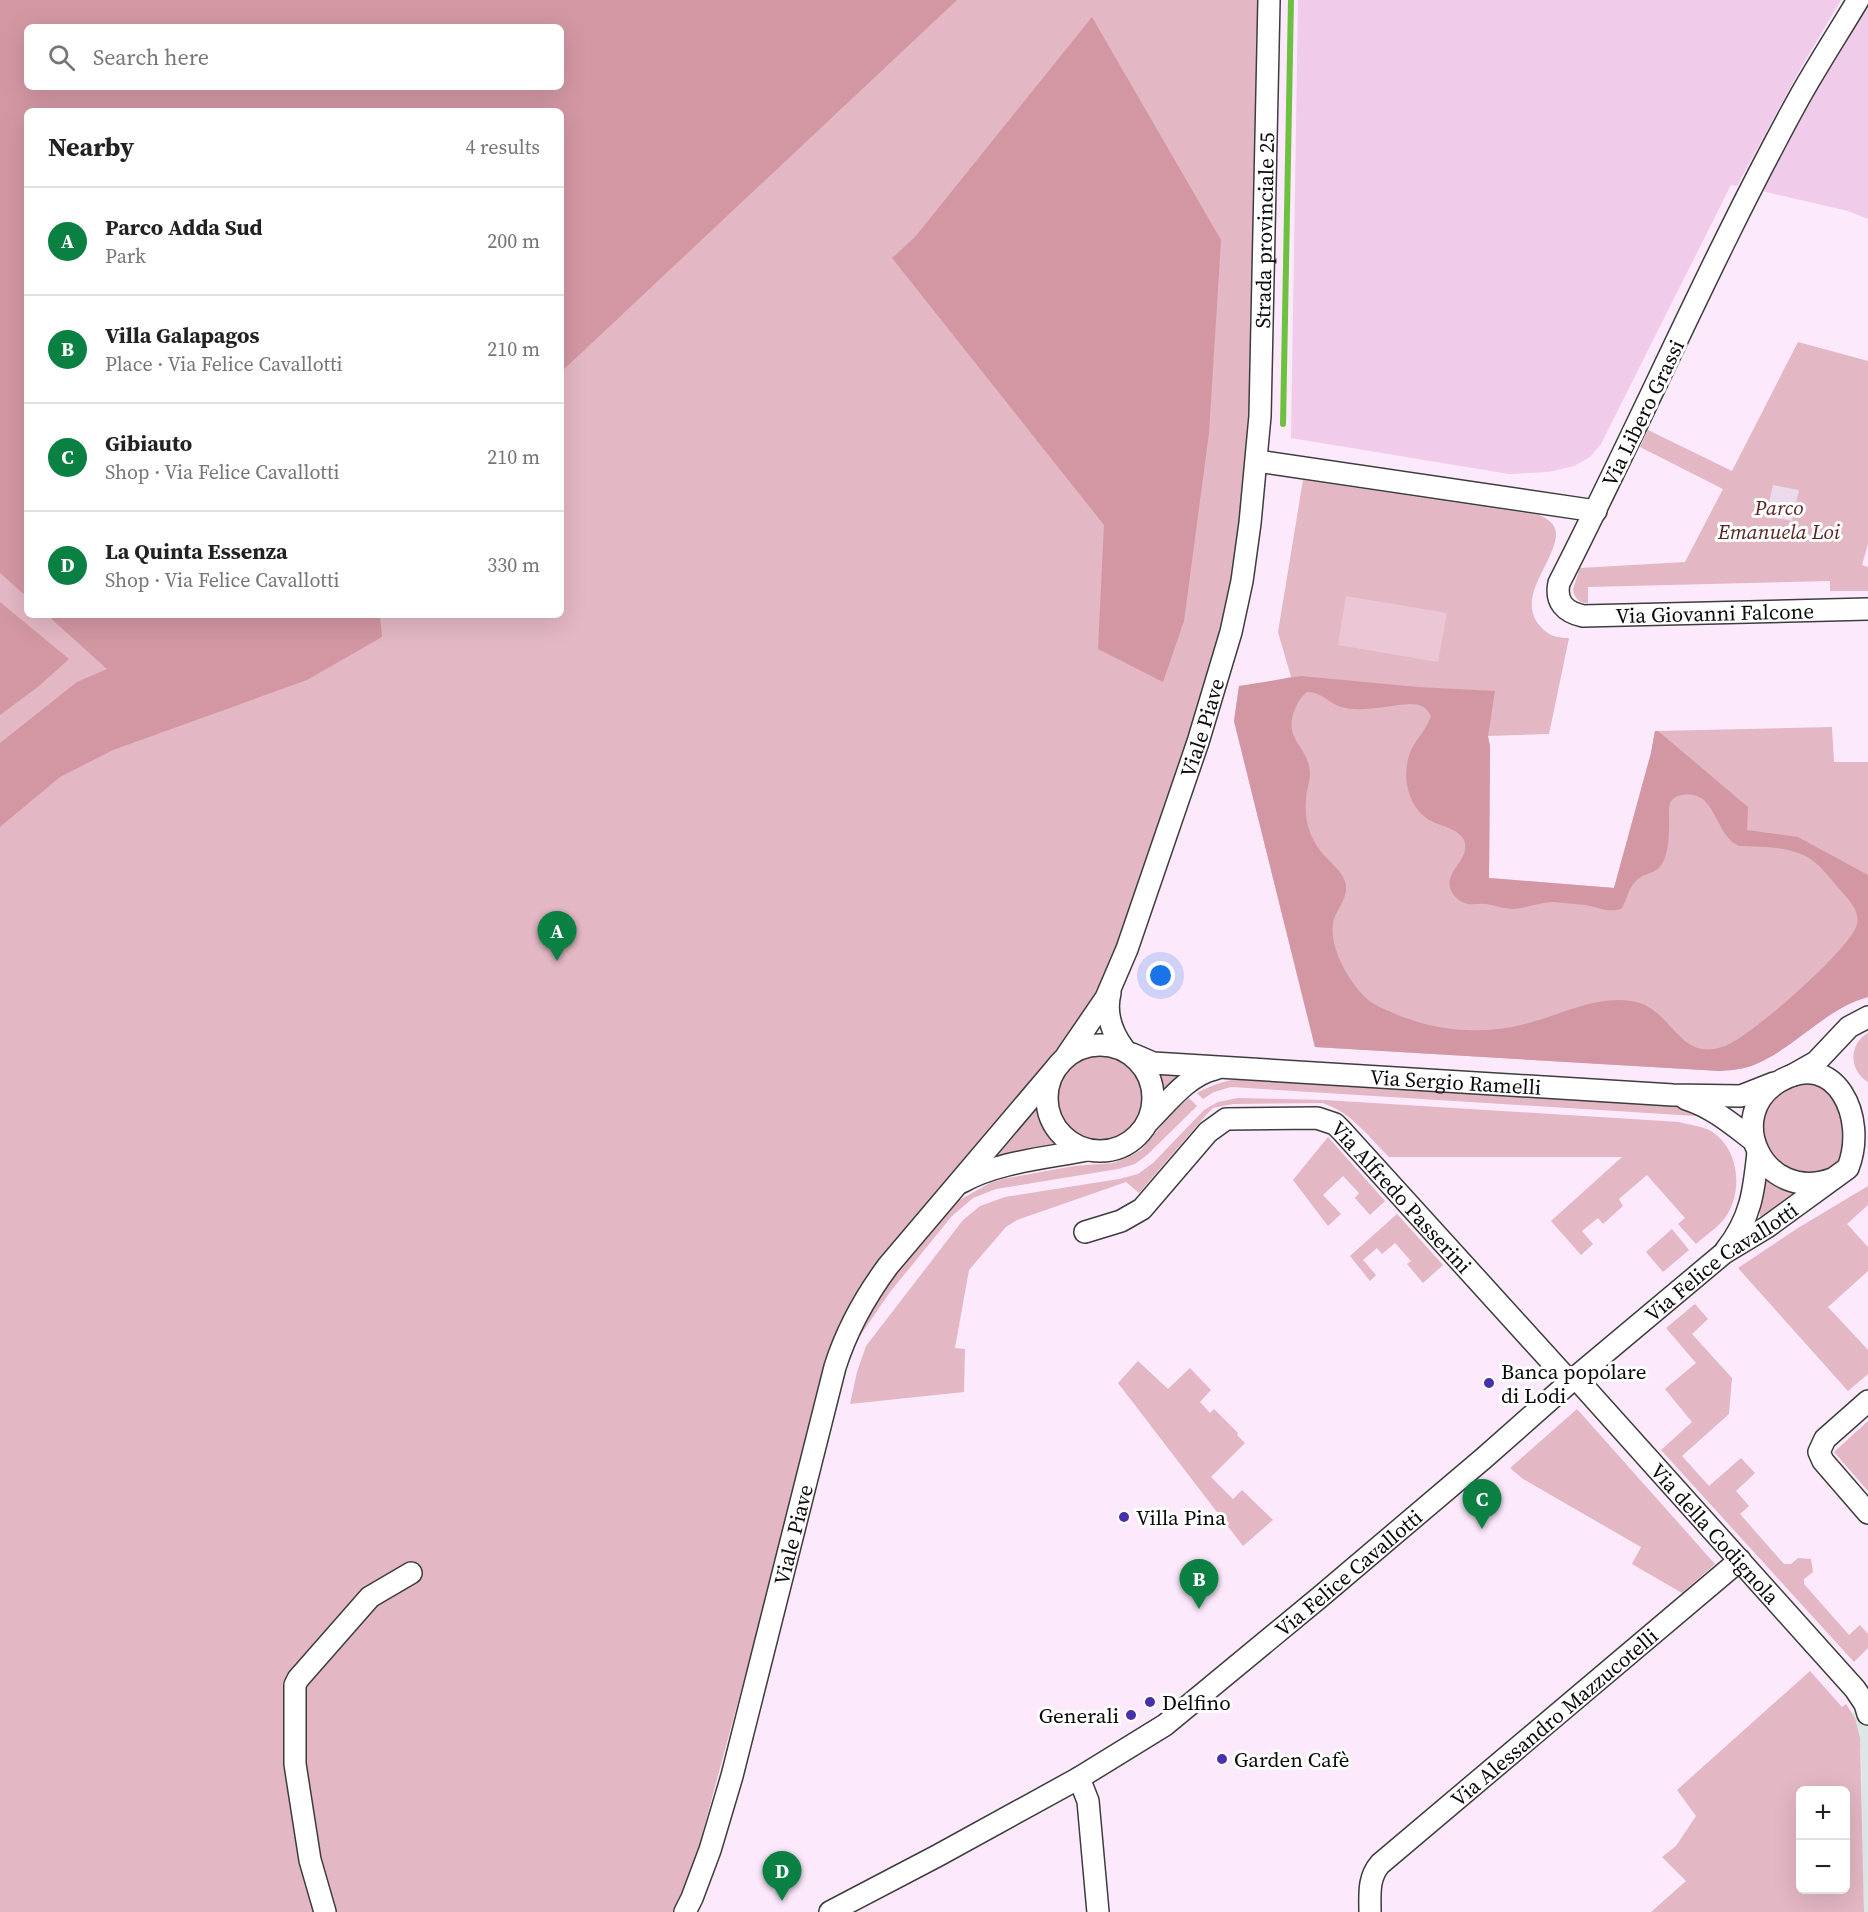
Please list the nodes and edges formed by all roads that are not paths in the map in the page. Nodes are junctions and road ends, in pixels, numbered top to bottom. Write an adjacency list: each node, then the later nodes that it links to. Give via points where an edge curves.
1 (1269, 0): 3 (street, Strada provinciale 25)
2 (1858, 0): 4 (street, Via Libero Grassi, via 1800,96 1735,220)
3 (1257, 461): 4 (street); 7 (street, Viale Piave, via 1242,581 1231,632 1190,764)
4 (1596, 511): 5 (street, Via Libero Grassi, via 1559,584 1558,599)
5 (1563, 607): 6 (street, Via Giovanni Falcone, via 1583,615)
6 (1868, 609)
7 (1111, 986): 9 (street, Viale Piave, via 1110,1019 1117,1040); 10 (street, Viale Piave, via 1088,1027)
8 (1858, 1022): 12 (street, via 1815,1062); 13 (street, via 1838,1062)
9 (1128, 1052): 10 (street, Viale Piave, via 1095,1044 1080,1048); 11 (street, Via Sergio Ramelli, via 1153,1063); 15 (street, Viale Piave, via 1145,1067 1152,1084 1154,1103)
10 (1062, 1061): 17 (street, Viale Piave, via 1048,1083 1050,1117 1071,1143); 20 (street, Viale Piave)
11 (1236, 1069): 14 (street, Via Sergio Ramelli); 15 (street, Via Sergio Ramelli, via 1215,1069 1198,1076)
12 (1786, 1078): 13 (street, via 1816,1074); 14 (street, Via Sergio Ramelli, via 1741,1096); 16 (street, via 1760,1100 1753,1124)
13 (1853, 1090): 19 (street, Via Felice Cavallotti, via 1864,1128 1856,1158)
14 (1673, 1095): 16 (street, Via Sergio Ramelli, via 1706,1107)
15 (1149, 1121): 17 (street, Viale Piave, via 1123,1147)
16 (1756, 1147): 19 (street, Via Felice Cavallotti, via 1766,1165 1784,1179 1812,1184); 22 (street, via 1751,1204)
17 (1087, 1150): 20 (street, Viale Piave, via 983,1172)
18 (1868, 1158): 19 (street, Via Felice Cavallotti)
19 (1840, 1174): 22 (street, Via Felice Cavallotti)
20 (946, 1196): 31 (street, Viale Piave, via 872,1287 843,1341 732,1776)
21 (1085, 1232): 23 (street, Via Alfredo Passerini, via 1121,1221 1142,1209 1208,1132 1226,1119 1327,1120 1342,1131)
22 (1724, 1253): 23 (street, Via Felice Cavallotti)
23 (1572, 1380): 26 (street, Via della Codignola); 30 (street, Via Felice Cavallotti, via 1218,1683 1154,1732)
24 (1868, 1401): 25 (street, via 1825,1438 1819,1452 1822,1461)
25 (1868, 1513)
26 (1740, 1560): 28 (street, Via della Codignola); 35 (street, Via Alessandro Mazzucotelli, via 1380,1864 1371,1878)
27 (411, 1573): 32 (street, via 370,1598 295,1685 295,1764 310,1860)
28 (1862, 1683): 29 (street, Via della Codignola)
29 (1868, 1714)
30 (1079, 1778): 33 (street, Via Felice Cavallotti); 34 (street, via 1088,1801)
31 (690, 1907)
32 (325, 1912)
33 (830, 1912)
34 (1098, 1912)
35 (1370, 1912)

